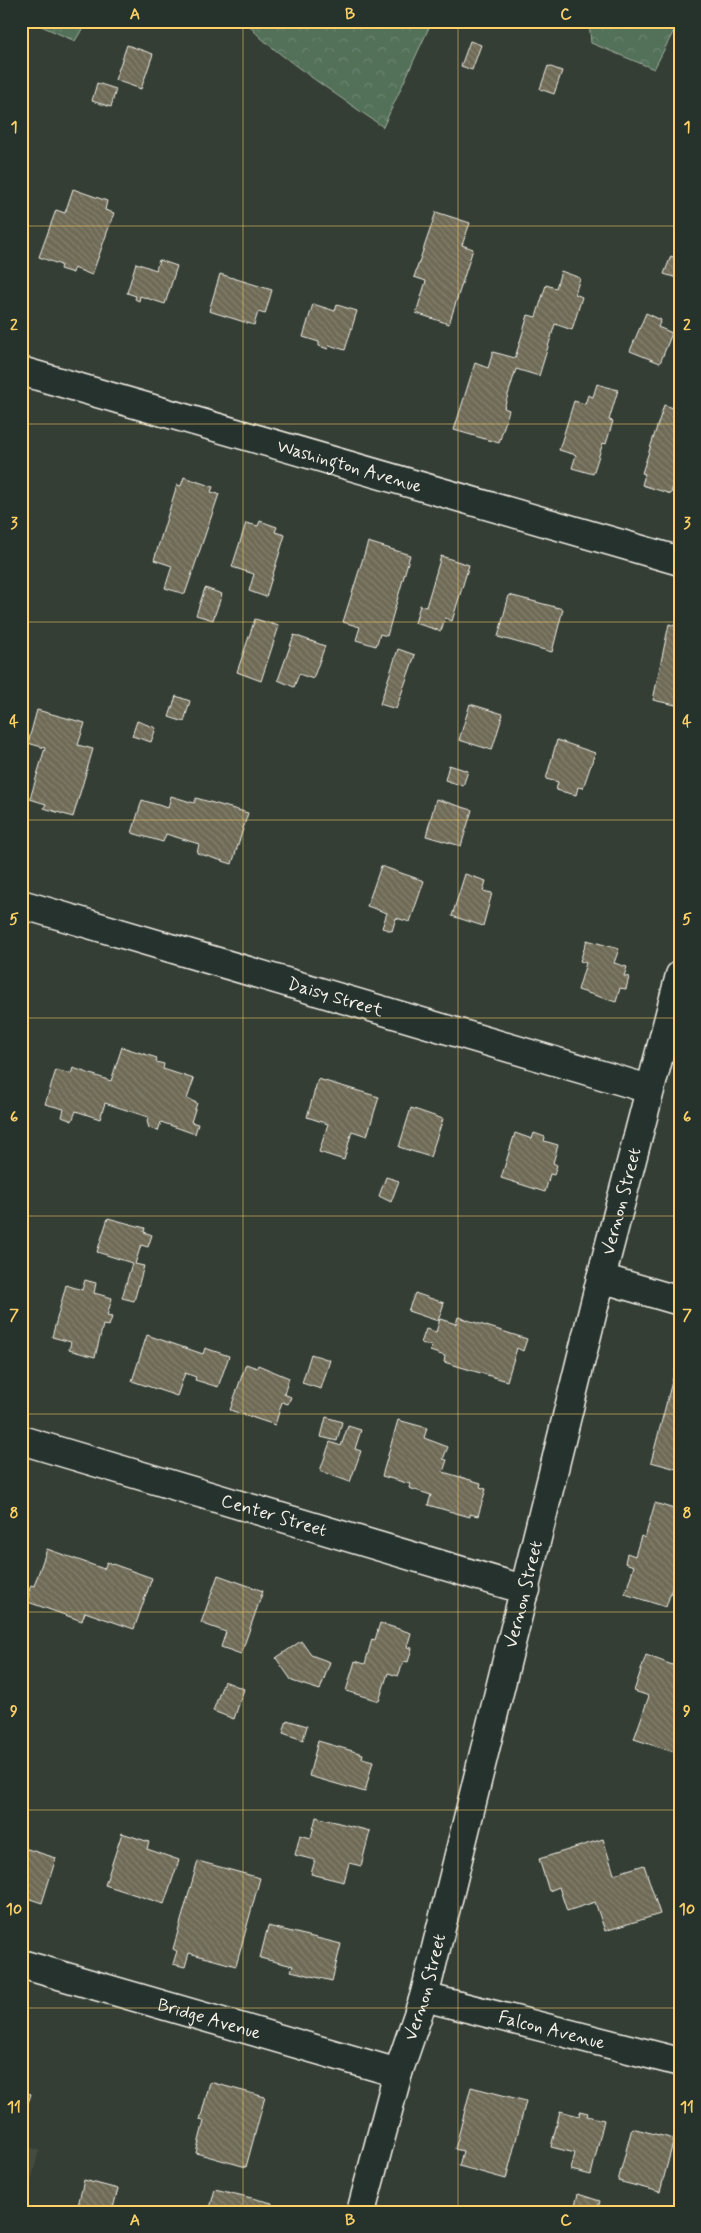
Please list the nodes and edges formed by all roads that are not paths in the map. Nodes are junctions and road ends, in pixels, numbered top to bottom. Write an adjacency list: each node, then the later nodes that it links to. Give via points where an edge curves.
1 (21, 371): 2 (street, Washington Avenue)
2 (680, 561)
3 (21, 904): 5 (street, Daisy Street)
4 (680, 975): 5 (street, Vernon Street)
5 (649, 1089): 6 (street, Vernon Street)
6 (601, 1278): 7 (street); 9 (street, Vernon Street)
7 (680, 1301)
8 (21, 1440): 9 (street, Center Street)
9 (526, 1590): 11 (street, Vernon Street)
10 (21, 1964): 13 (street, Bridge Avenue)
11 (424, 1997): 12 (street, Falcon Avenue); 13 (street, Vernon Street)
12 (680, 2062)
13 (398, 2073): 14 (street, Vernon Street)
14 (361, 2212)

